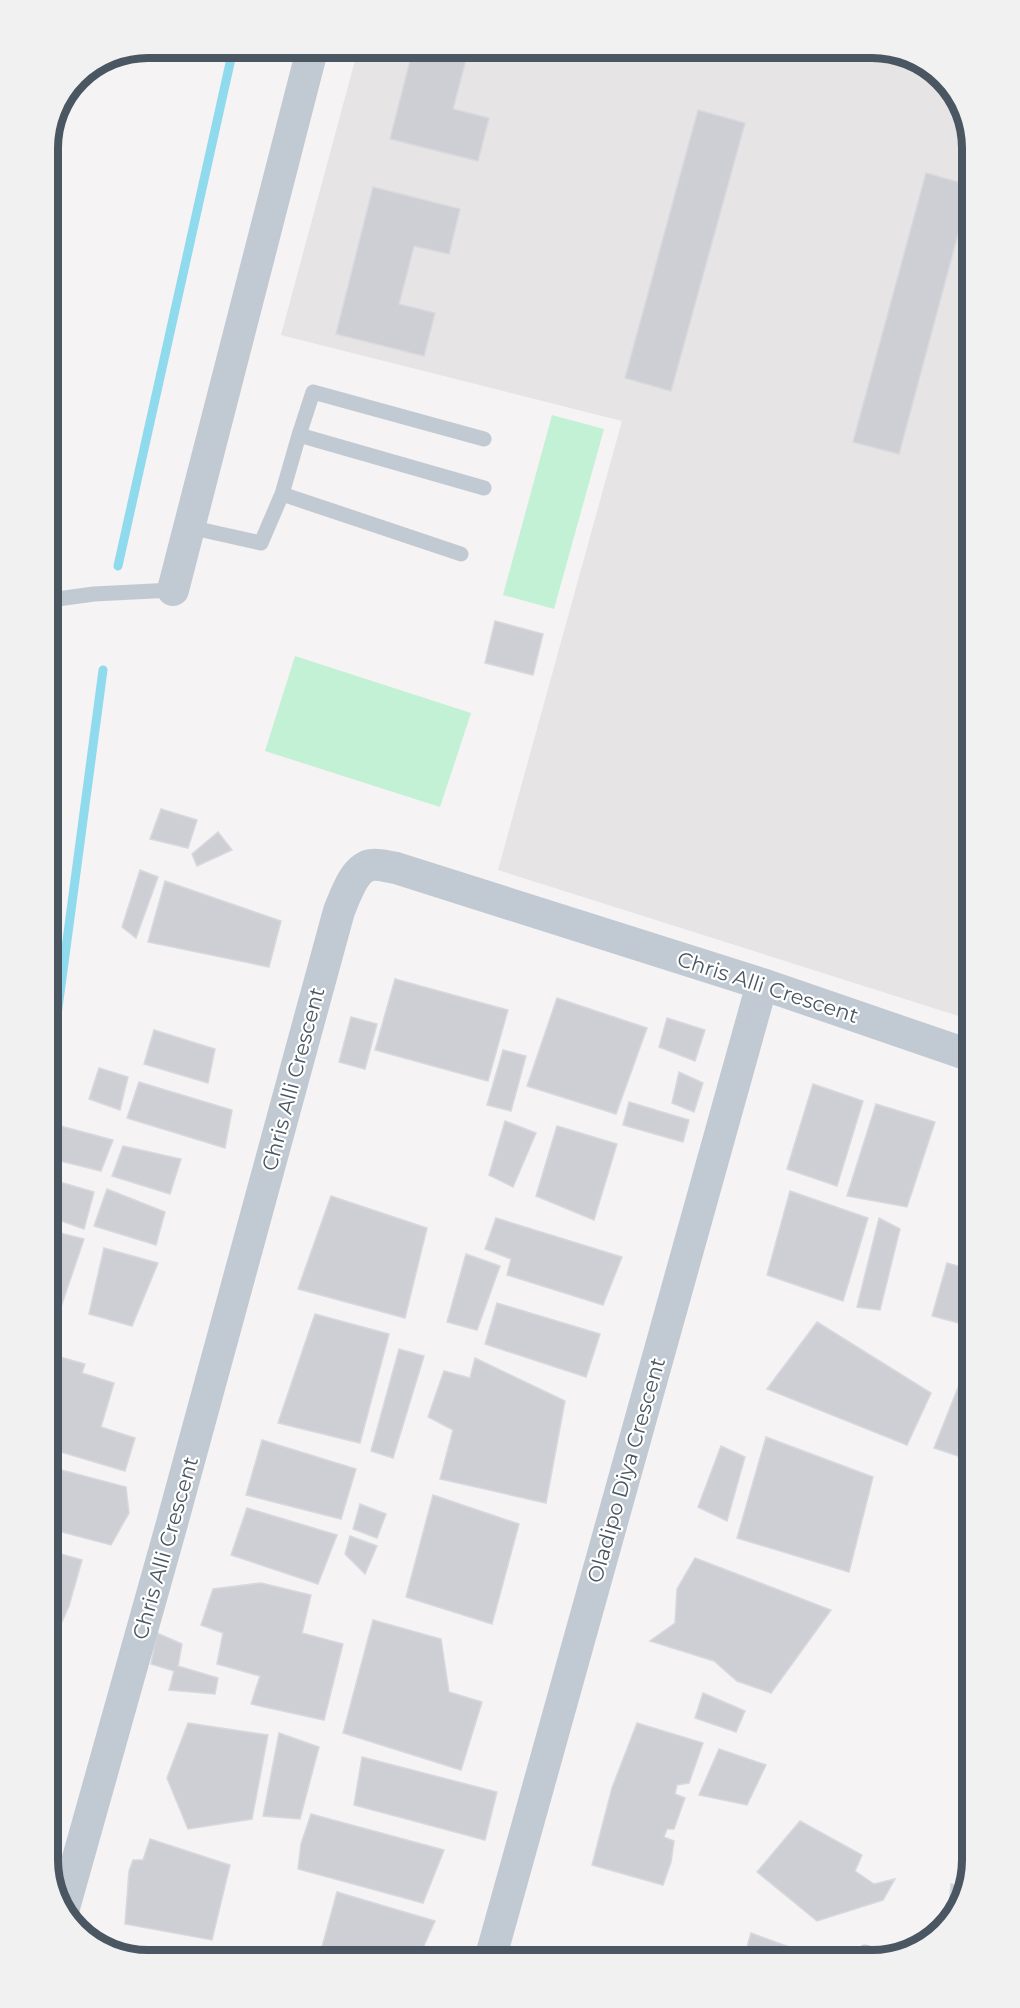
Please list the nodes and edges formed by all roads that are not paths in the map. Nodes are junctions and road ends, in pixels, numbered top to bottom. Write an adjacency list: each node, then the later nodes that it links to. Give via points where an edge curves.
1 (310, 58): 6 (street)
2 (299, 435): 3 (lane, via 313,392); 4 (lane); 5 (lane)
3 (484, 439)
4 (484, 488)
5 (282, 494): 6 (lane, via 261,543); 7 (lane)
6 (189, 527): 8 (street)
7 (461, 554)
8 (172, 590): 9 (lane)
9 (59, 599)
10 (762, 984): 11 (street, Chris Alli Crescent); 12 (street, Chris Alli Crescent, via 396,868 372,865 357,875 339,911); 13 (street, Oladipo Diya Crescent)
11 (962, 1053)
12 (67, 1897)
13 (492, 1949)

